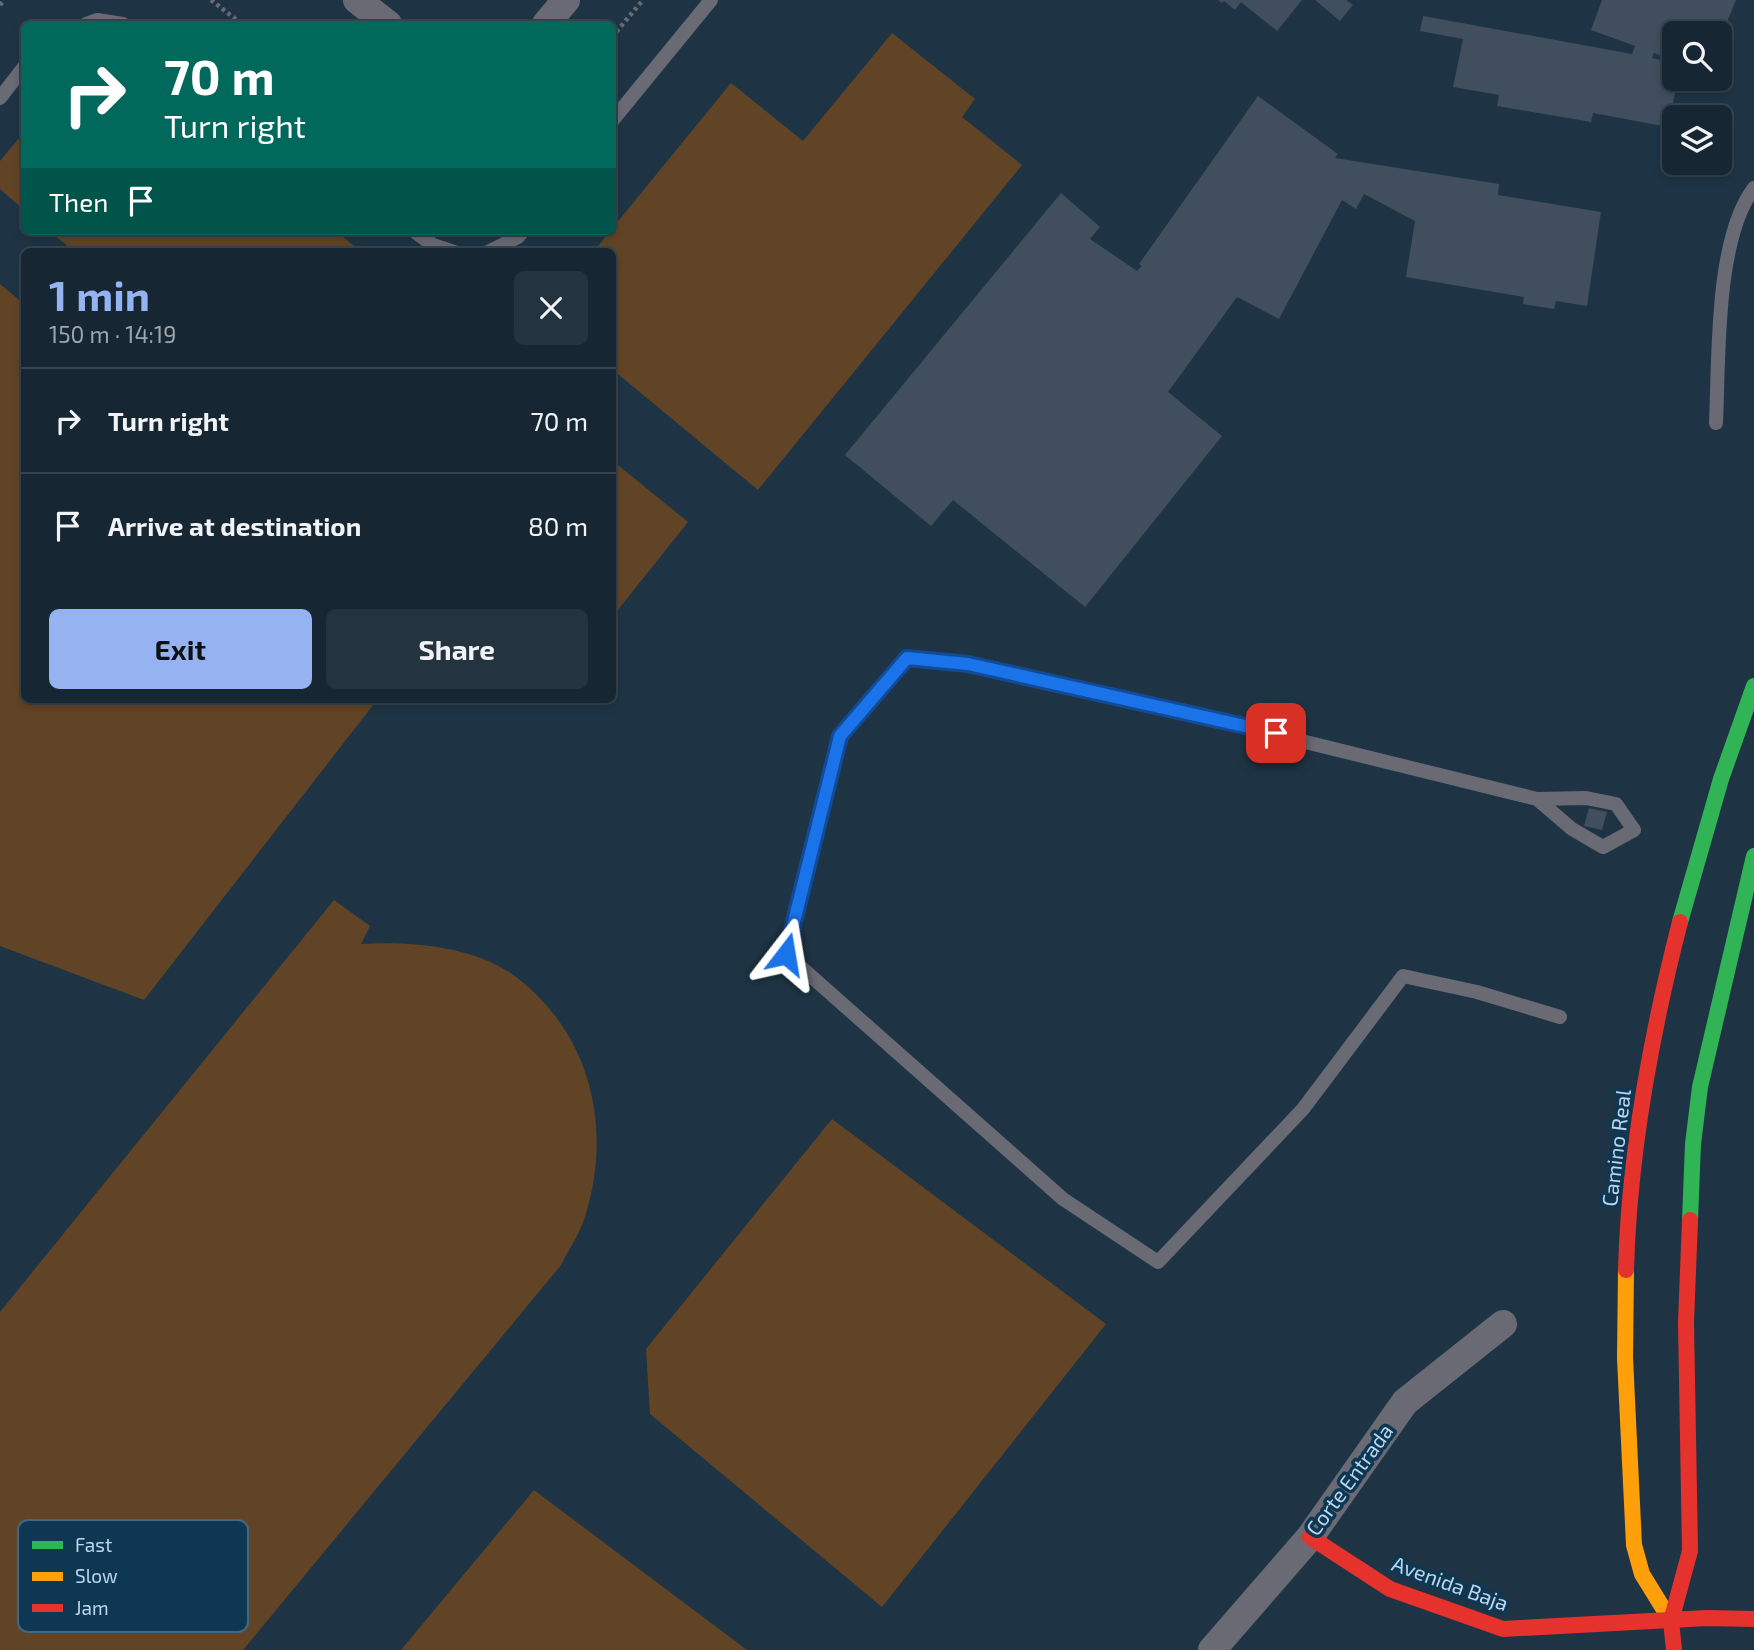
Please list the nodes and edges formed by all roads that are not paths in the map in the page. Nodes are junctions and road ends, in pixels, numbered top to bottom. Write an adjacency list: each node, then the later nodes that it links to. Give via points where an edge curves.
1 (357, 0): 4 (street)
2 (566, 0): 5 (street)
3 (711, 0): 8 (lane)
4 (384, 21)
5 (549, 21)
6 (21, 71): 7 (lane)
7 (0, 98)
8 (616, 116)
9 (1754, 188): 14 (lane, via 1737,220 1727,265 1717,358)
10 (419, 235): 12 (lane)
11 (520, 235): 13 (lane)
12 (442, 248)
13 (496, 248)
14 (1716, 423)
15 (1754, 686): 22 (main road, Camino Real, via 1721,772 1665,975 1636,1134 1624,1399 1638,1565)
16 (1537, 799): 16 (lane, via 1572,829 1603,847 1634,830 1616,804 1586,798); 18 (lane, via 1184,712 968,664 907,658 840,736 786,954 1063,1199 1158,1262 1303,1109 1403,976)
17 (1754, 856): 22 (main road, Camino Real, via 1700,1087 1693,1144 1686,1322 1690,1551)
18 (1560, 1017)
19 (1503, 1324): 20 (street, Corte Entrada, via 1405,1402)
20 (1310, 1536): 22 (main road, Avenida Baja, via 1390,1589 1503,1629); 23 (street, Corte Entrada)
21 (1754, 1619): 22 (main road, Avenida Baja)
22 (1671, 1621): 24 (main road, Camino Real)
23 (1212, 1650)
24 (1674, 1650)

